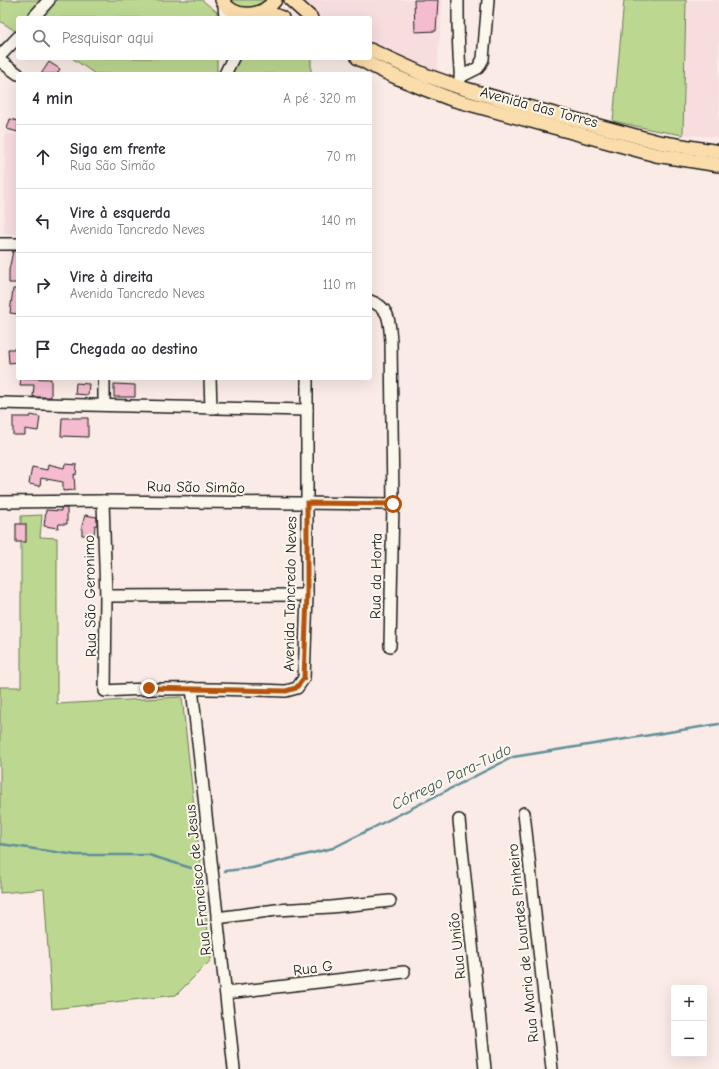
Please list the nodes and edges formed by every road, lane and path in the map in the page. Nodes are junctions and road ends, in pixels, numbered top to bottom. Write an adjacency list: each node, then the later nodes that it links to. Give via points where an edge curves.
1 (48, 0): 8 (street)
2 (274, 0): 7 (main road)
3 (291, 0): 11 (main road)
4 (458, 0): 22 (street)
5 (488, 0): 22 (street, via 483,59 478,68)
6 (223, 2): 7 (main road, via 240,14); 9 (street)
7 (260, 14): 10 (main road)
8 (35, 16)
9 (225, 16)
10 (271, 16)
11 (309, 16)
12 (16, 39): 14 (street)
13 (372, 51): 22 (main road, Avenida das Torres, via 425,75)
14 (0, 56)
15 (222, 60): 19 (street)
16 (232, 60): 20 (street)
17 (362, 60): 24 (main road, Avenida das Torres, via 381,71 451,99 656,155)
18 (0, 61): 21 (street)
19 (224, 72)
20 (225, 72)
21 (16, 73)
22 (461, 82): 23 (main road, Avenida das Torres, via 658,142)
23 (719, 152)
24 (719, 165)
25 (0, 244): 26 (street)
26 (16, 244)
27 (372, 302): 38 (street, Rua da Horta, via 388,314 391,341)
28 (104, 380): 32 (street)
29 (210, 380): 33 (street)
30 (307, 380): 34 (street, Avenida Tancredo Neves)
31 (0, 403): 32 (street)
32 (104, 405): 33 (street)
33 (211, 408): 34 (street)
34 (307, 410): 37 (street, Avenida Tancredo Neves)
35 (103, 501): 36 (street, Rua São Simão); 37 (street, Rua São Simão); 40 (street, Rua São Geronimo)
36 (0, 502)
37 (307, 503): 38 (street, Rua São Simão); 39 (street, Avenida Tancredo Neves)
38 (393, 504): 41 (street, Rua da Horta)
39 (307, 595): 40 (street); 42 (street, Avenida Tancredo Neves, via 304,678 296,688 286,691)
40 (106, 596): 43 (street, Rua São Geronimo)
41 (390, 646)
42 (192, 688): 43 (street, Avenida Tancredo Neves); 47 (street, Rua Francisco de Jesus)
43 (105, 691)
44 (524, 813): 52 (street, Rua Maria de Lourdes Pinheiro)
45 (459, 820): 51 (street, Rua União)
46 (390, 901): 47 (street, via 276,910)
47 (217, 918): 49 (street, Rua Francisco de Jesus)
48 (404, 972): 49 (street, Rua G)
49 (226, 993): 50 (street, Rua Francisco de Jesus)
50 (234, 1069)
51 (485, 1069)
52 (552, 1069)

